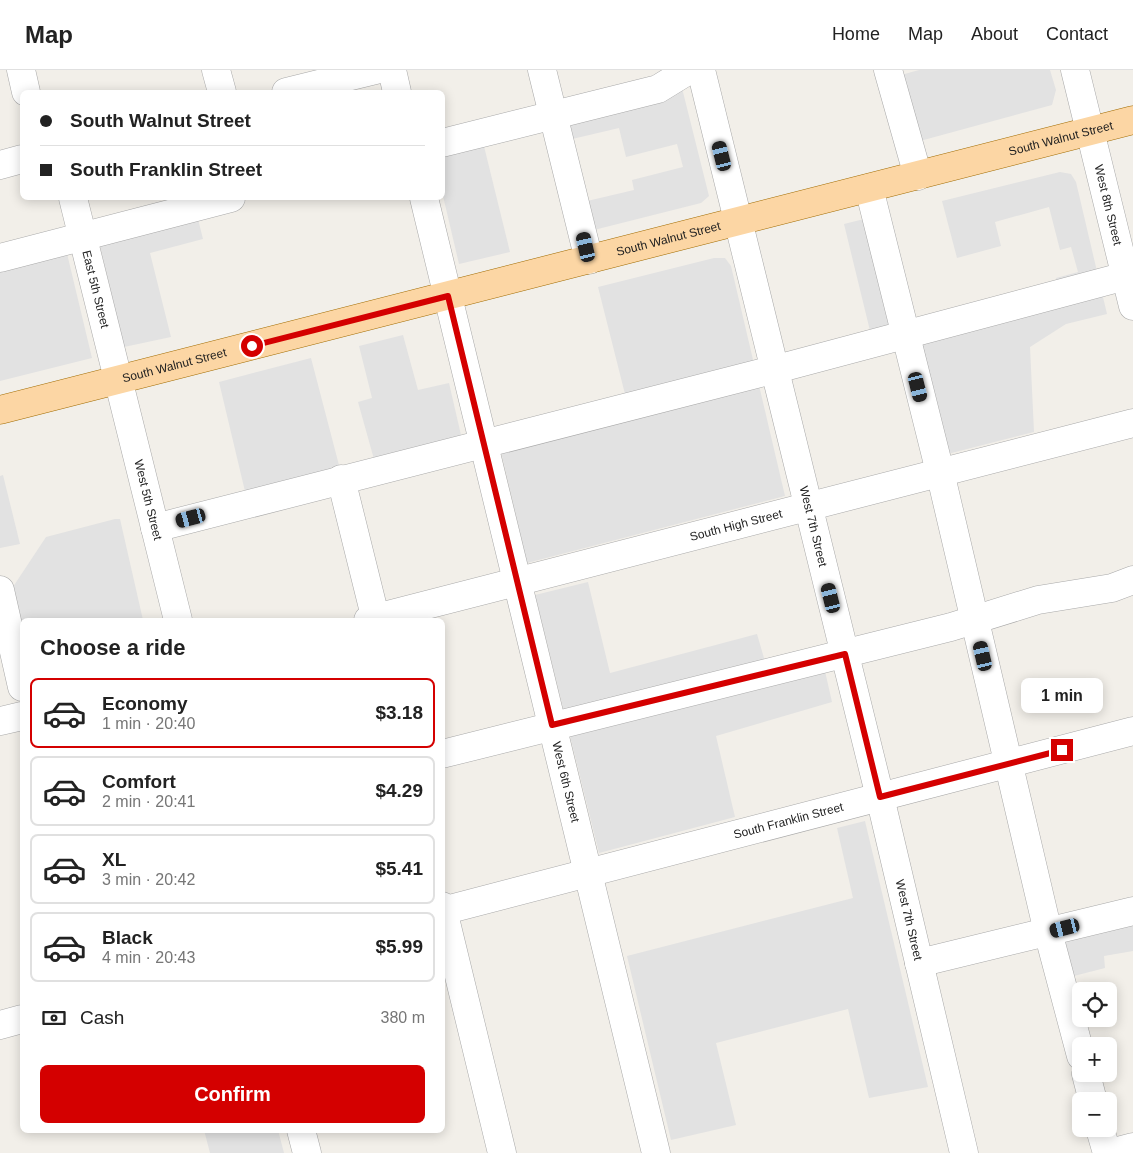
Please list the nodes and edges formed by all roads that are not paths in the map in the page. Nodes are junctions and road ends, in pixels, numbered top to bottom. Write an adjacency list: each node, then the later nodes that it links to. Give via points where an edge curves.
1 (21, 70): 10 (street)
2 (216, 70): 11 (street)
3 (376, 70): 12 (street)
4 (392, 70): 13 (street)
5 (542, 70): 14 (street)
6 (689, 70): 14 (street, via 658,89)
7 (701, 70): 25 (street, West 7th Street)
8 (888, 70): 20 (street)
9 (1075, 70): 16 (street, West 8th Street)
10 (26, 90)
11 (221, 90)
12 (294, 90)
13 (397, 90)
14 (554, 115): 17 (street); 28 (street)
15 (1133, 120): 16 (main road, South Walnut Street)
16 (1090, 132): 20 (main road, South Walnut Street); 29 (street, West 8th Street)
17 (445, 143)
18 (20, 160): 19 (street)
19 (0, 165)
20 (918, 176): 21 (main road, South Walnut Street)
21 (870, 188): 25 (main road, South Walnut Street); 32 (street)
22 (74, 200): 26 (street, East 5th Street)
23 (223, 200): 26 (street)
24 (424, 200): 30 (street, West 6th Street)
25 (738, 222): 28 (main road, South Walnut Street); 33 (street, West 7th Street)
26 (83, 236): 27 (street); 34 (street, East 5th Street)
27 (0, 258)
28 (589, 260): 30 (main road, South Walnut Street)
29 (1129, 275): 31 (street, West 8th Street); 32 (street)
30 (448, 296): 34 (main road, South Walnut Street); 37 (street, West 6th Street)
31 (1133, 306)
32 (905, 335): 33 (street); 38 (street)
33 (775, 369): 37 (street); 40 (street, West 7th Street)
34 (118, 381): 35 (main road, South Walnut Street); 41 (street, West 5th Street)
35 (0, 410)
36 (1133, 423): 38 (street, South High Street)
37 (484, 443): 39 (street); 43 (street, West 6th Street)
38 (940, 472): 40 (street, South High Street); 48 (street)
39 (341, 479): 41 (street); 46 (street)
40 (809, 507): 43 (street, South High Street); 49 (street, West 7th Street)
41 (155, 528): 45 (street, West 5th Street)
42 (1133, 580): 48 (street, via 1112,588 1038,600)
43 (517, 582): 47 (street, South High Street); 53 (street, West 6th Street)
44 (0, 590): 50 (street)
45 (178, 618)
46 (373, 618)
47 (377, 618)
48 (974, 620): 49 (street); 56 (street)
49 (845, 654): 53 (street); 57 (street, West 7th Street)
50 (20, 677)
51 (20, 716): 52 (street)
52 (0, 721)
53 (552, 725): 55 (street); 58 (street, West 6th Street)
54 (1133, 732): 56 (street, South Franklin Street)
55 (445, 753)
56 (1008, 764): 57 (street, South Franklin Street); 62 (street)
57 (880, 797): 58 (street, South Franklin Street); 63 (street, West 7th Street)
58 (589, 874): 59 (street, South Franklin Street); 72 (street, West 6th Street)
59 (445, 909)
60 (1133, 911): 62 (street)
61 (445, 917): 71 (street)
62 (1048, 932): 63 (street); 66 (street)
63 (919, 963): 73 (street, West 7th Street)
64 (20, 1020): 65 (street)
65 (0, 1025)
66 (1076, 1037)
67 (302, 1133): 70 (street)
68 (1103, 1137): 74 (street)
69 (1133, 1147): 74 (street)
70 (307, 1153)
71 (502, 1153)
72 (656, 1153)
73 (964, 1153)
74 (1108, 1153)

